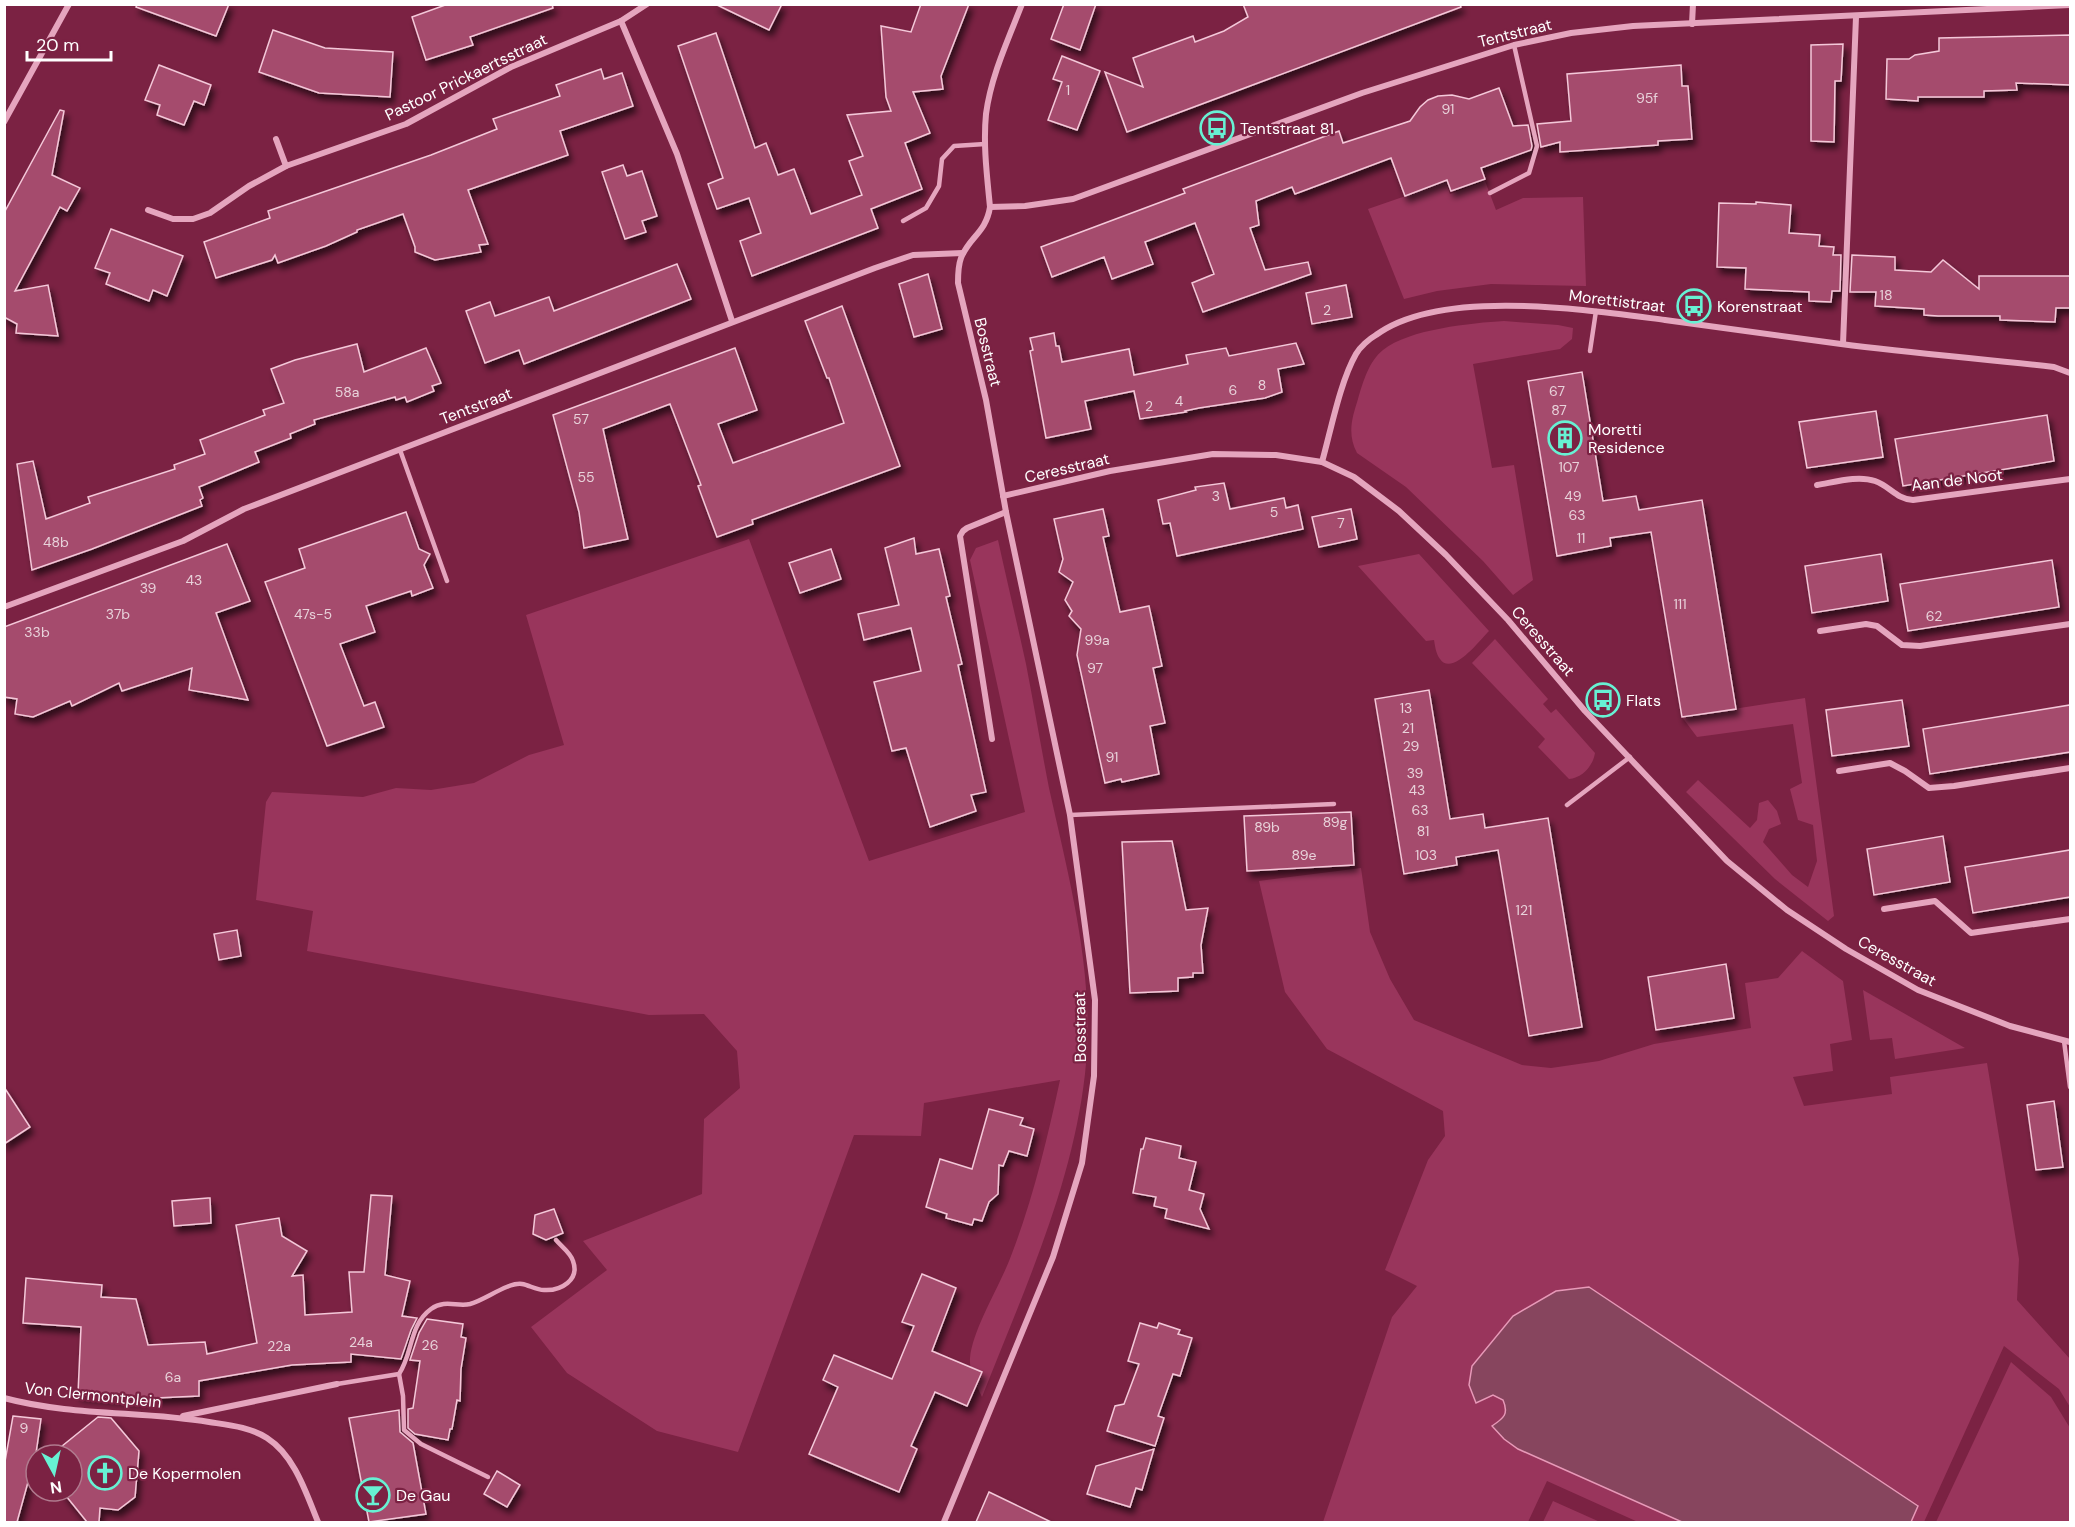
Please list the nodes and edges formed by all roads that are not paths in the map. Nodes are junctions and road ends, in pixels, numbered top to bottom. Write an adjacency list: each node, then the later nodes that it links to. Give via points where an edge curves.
1 (69, 4): 10 (street)
2 (647, 4): 7 (street, Pastoor Prickaertsstraat)
3 (1022, 4): 12 (street, via 990,90)
4 (1693, 4): 8 (street)
5 (2070, 5): 6 (street, Tentstraat)
6 (1856, 16): 8 (street, Tentstraat); 21 (street)
7 (621, 21): 13 (street, Pastoor Prickaertsstraat, via 511,67 406,124); 20 (street, via 677,154)
8 (1692, 24): 9 (street, Tentstraat, via 1581,32)
9 (1514, 45): 14 (lane, via 1537,146 1529,172); 15 (street, Tentstraat, via 1362,93 1073,199)
10 (4, 122)
11 (276, 139): 13 (street)
12 (985, 144): 15 (street); 17 (lane, via 954,146 942,159 939,186 926,208)
13 (286, 166): 16 (street, Pastoor Prickaertsstraat, via 210,213 193,219 173,219)
14 (1490, 193)
15 (990, 207): 18 (street, Bosstraat, via 982,230)
16 (148, 210)
17 (903, 221)
18 (963, 253): 20 (street, Tentstraat, via 902,258); 28 (street, Bosstraat, via 958,283)
19 (1596, 312): 21 (street, Morettistraat); 22 (lane); 25 (street, Morettistraat, via 1478,306 1404,319 1376,334 1357,352)
20 (732, 321): 24 (street, Tentstraat)
21 (1843, 344): 23 (street, Morettistraat, via 2054,367)
22 (1590, 351)
23 (2070, 373)
24 (399, 450): 30 (lane); 31 (street, Tentstraat, via 244,509 183,541)
25 (1322, 462): 28 (street, Ceresstraat, via 1276,455 1213,454 1110,471); 35 (street, Ceresstraat, via 1354,477 1400,511 1446,555)
26 (2070, 479): 27 (street, Aan de Noot, via 1913,500 1903,499 1877,481 1863,478)
27 (1817, 485)
28 (1004, 496): 29 (street, Bosstraat)
29 (1006, 512): 34 (street, via 967,528 960,536); 40 (street, Bosstraat)
30 (447, 581)
31 (4, 606)
32 (2070, 624): 33 (street, via 1920,646 1902,645 1877,626 1866,624)
33 (1820, 631)
34 (992, 739)
35 (1630, 757): 39 (lane); 43 (street, Ceresstraat, via 1727,861 1787,910 1846,949 1918,990 2010,1026)
36 (2070, 768): 37 (street, via 1929,788 1890,763)
37 (1839, 771)
38 (1334, 804): 40 (lane)
39 (1568, 805)
40 (1070, 815): 52 (street, Bosstraat, via 1095,1000 1094,1076 1082,1163 1053,1257)
41 (1884, 909): 42 (street, via 1935,901 1971,933)
42 (2070, 919)
43 (2067, 1042): 44 (lane)
44 (2070, 1087)
45 (556, 1240): 46 (lane, via 573,1259 572,1280 562,1287 545,1290 522,1284 510,1286 467,1305 450,1302 433,1307 420,1317)
46 (399, 1374): 47 (lane); 50 (lane, via 404,1430 421,1444)
47 (336, 1384): 49 (street, Von Clermontplein)
48 (4, 1398): 49 (street, Von Clermontplein, via 53,1407)
49 (179, 1417): 51 (street, Von Clermontplein, via 238,1427 267,1438 292,1462)
50 (488, 1477)
51 (318, 1522)
52 (944, 1522)

